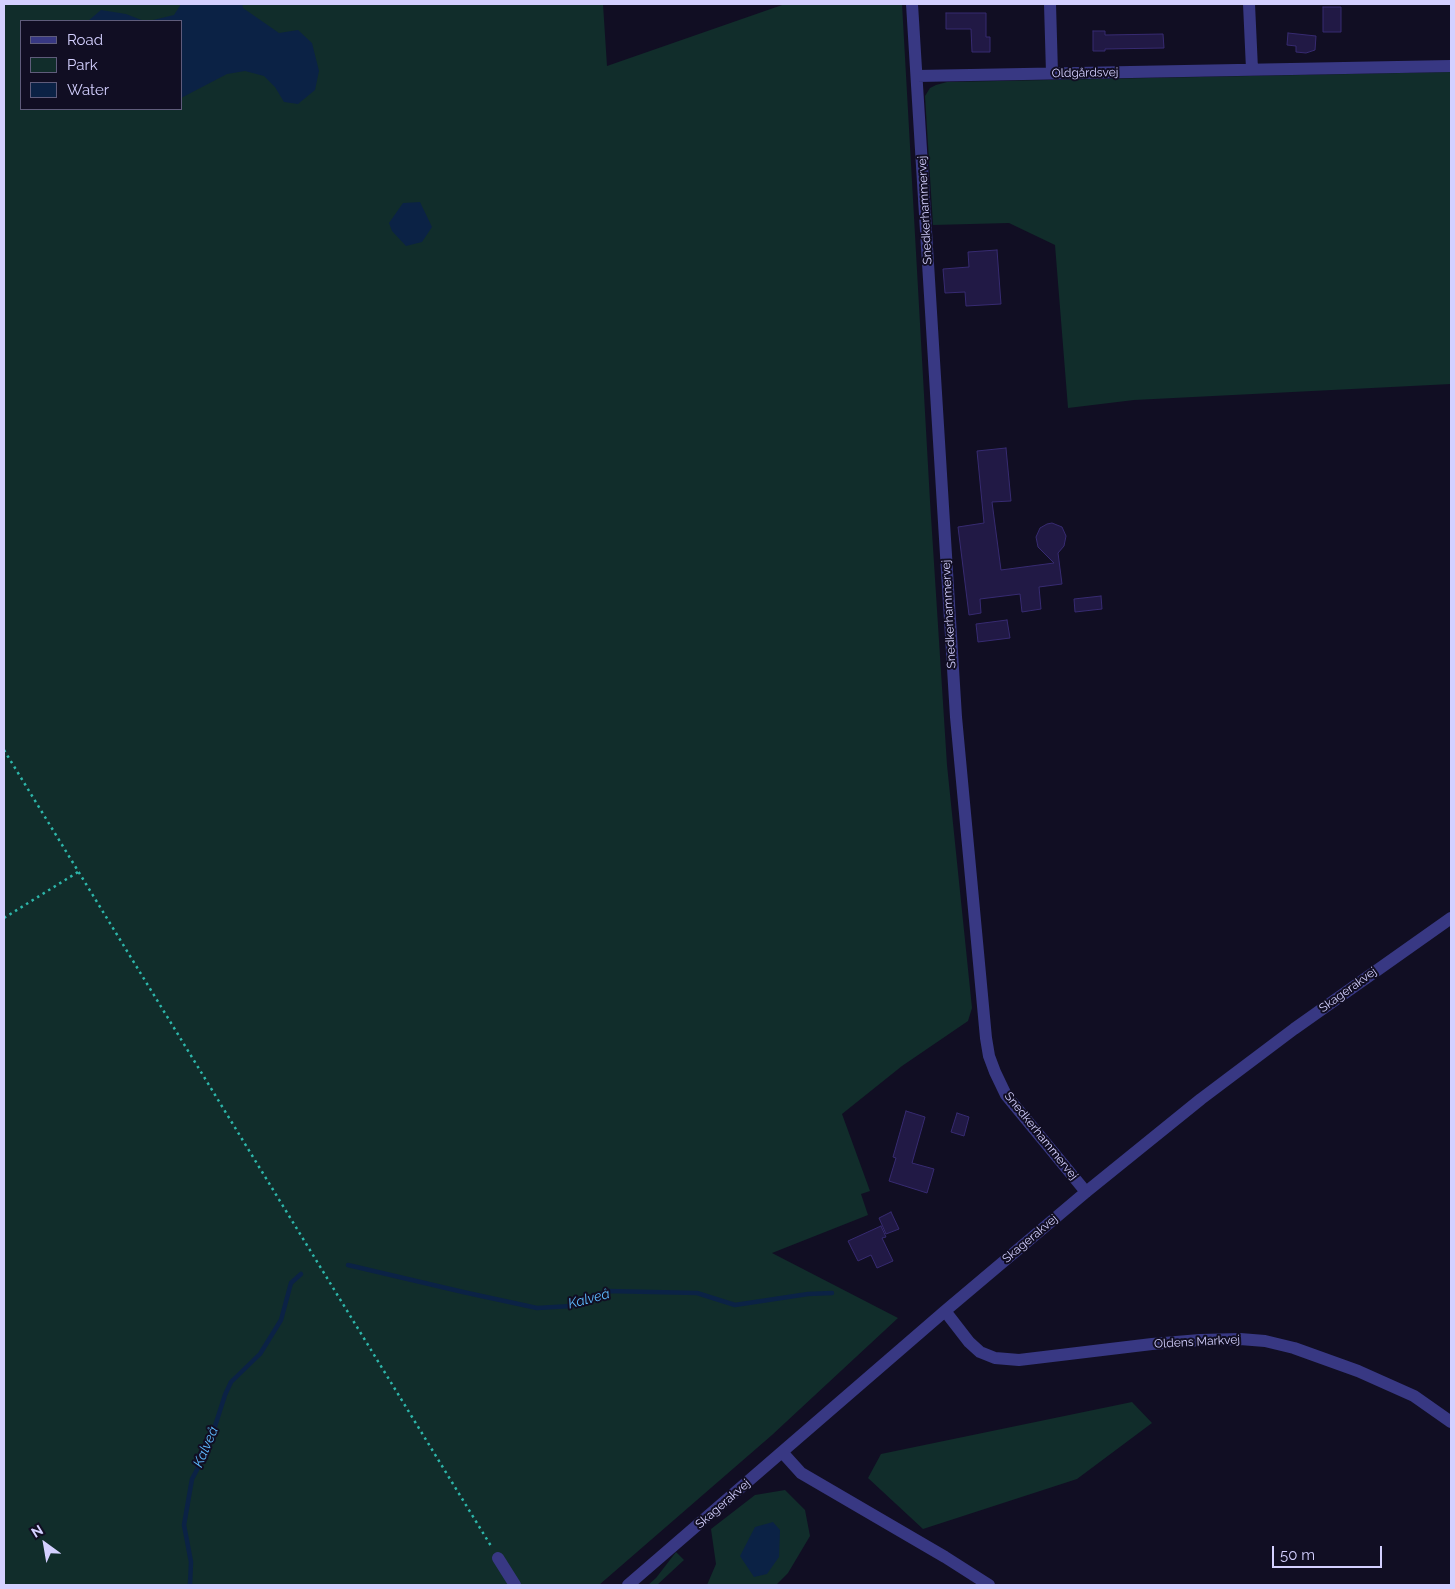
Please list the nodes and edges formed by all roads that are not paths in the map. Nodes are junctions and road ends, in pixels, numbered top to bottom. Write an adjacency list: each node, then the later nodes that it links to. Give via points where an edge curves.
1 (912, 4): 7 (street, Snedkerhammervej)
2 (1050, 4): 6 (street)
3 (1249, 4): 5 (street)
4 (1451, 66): 5 (street, Oldgårdsvej)
5 (1252, 69): 6 (street, Oldgårdsvej)
6 (1052, 73): 7 (street, Oldgårdsvej)
7 (917, 76): 9 (street, Snedkerhammervej, via 956,717 986,1038 989,1056 1006,1095)
8 (1451, 918): 9 (street, Skagerakvej, via 1294,1029)
9 (1086, 1192): 10 (street, Skagerakvej)
10 (945, 1311): 11 (street, Oldens Markvej, via 969,1342 980,1352 995,1358 1019,1360 1200,1340 1265,1341 1358,1371 1414,1396); 12 (street, Skagerakvej)
11 (1451, 1422)
12 (782, 1452): 15 (street, Skagerakvej); 16 (street, via 801,1472)
13 (498, 1558): 14 (street)
14 (515, 1585)
15 (628, 1585)
16 (989, 1585)

